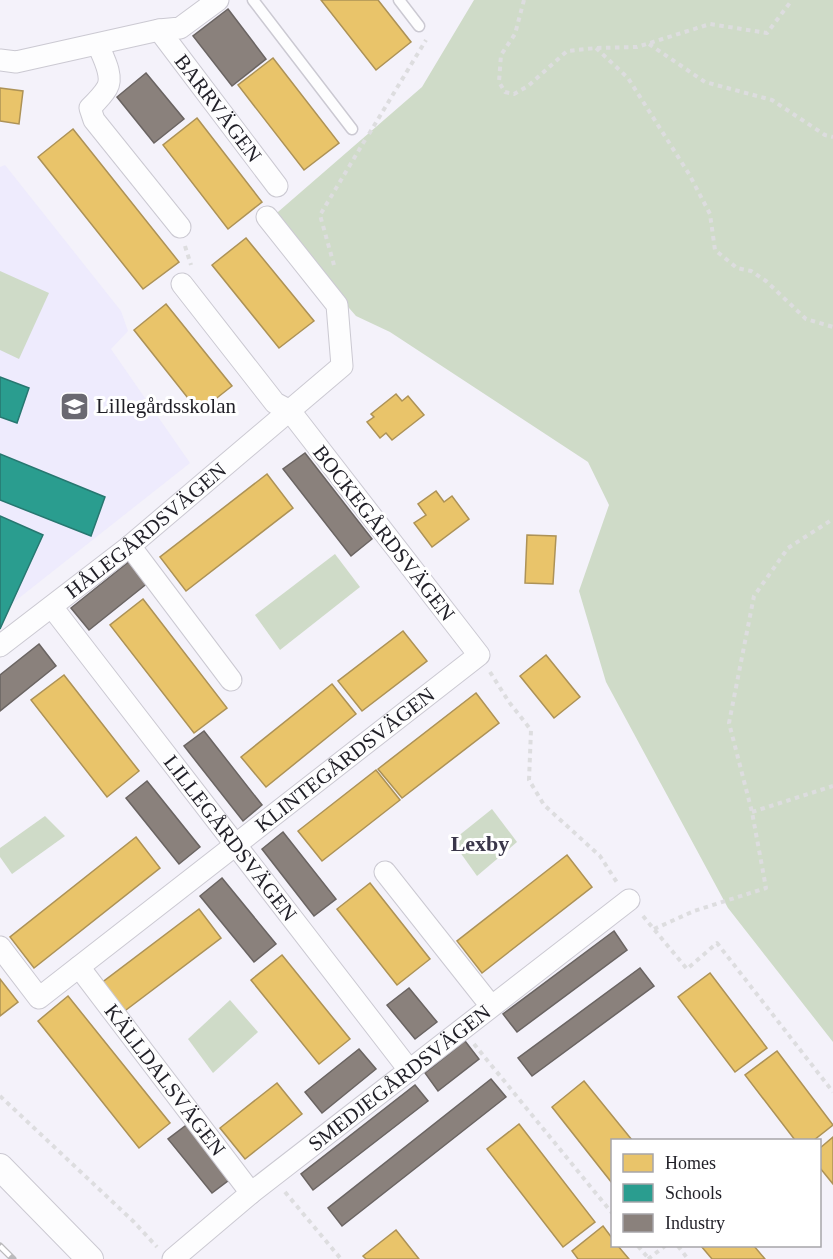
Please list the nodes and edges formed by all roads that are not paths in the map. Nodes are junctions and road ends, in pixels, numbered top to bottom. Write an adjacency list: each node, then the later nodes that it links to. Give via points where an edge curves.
1 (218, 0): 5 (street, via 180,28)
2 (253, 0): 8 (lane)
3 (399, 0): 4 (lane)
4 (419, 26)
5 (159, 30): 6 (street); 9 (street, BARRVÄGEN)
6 (98, 45): 7 (street, via 16,62); 11 (street, via 109,81 90,108 94,120)
7 (0, 60)
8 (352, 129)
9 (277, 186)
10 (267, 217): 13 (street, HÅLEGÅRDSVÄGEN, via 337,305 342,366)
11 (180, 227)
12 (182, 284): 13 (street, BOCKEGÅRDSVÄGEN, via 275,404)
13 (290, 411): 14 (street, HÅLEGÅRDSVÄGEN); 17 (street, BOCKEGÅRDSVÄGEN)
14 (130, 546): 15 (street, HÅLEGÅRDSVÄGEN); 18 (street)
15 (52, 607): 16 (street, HÅLEGÅRDSVÄGEN); 19 (street, LILLEGÅRDSVÄGEN)
16 (0, 646)
17 (479, 655): 19 (street, KLINTEGÅRDSVÄGEN)
18 (231, 680)
19 (236, 845): 23 (street, KLINTEGÅRDSVÄGEN); 25 (street, LILLEGÅRDSVÄGEN)
20 (385, 872): 24 (street)
21 (630, 900): 24 (street, SMEDJEGÅRDSVÄGEN)
22 (0, 947): 23 (street, KLINTEGÅRDSVÄGEN, via 39,998)
23 (80, 966): 27 (street, KÄLLDALSVÄGEN)
24 (491, 1006): 25 (street, SMEDJEGÅRDSVÄGEN)
25 (410, 1071): 27 (street, SMEDJEGÅRDSVÄGEN)
26 (0, 1167): 29 (street)
27 (251, 1193): 28 (street, SMEDJEGÅRDSVÄGEN)
28 (167, 1255)
29 (90, 1259)

